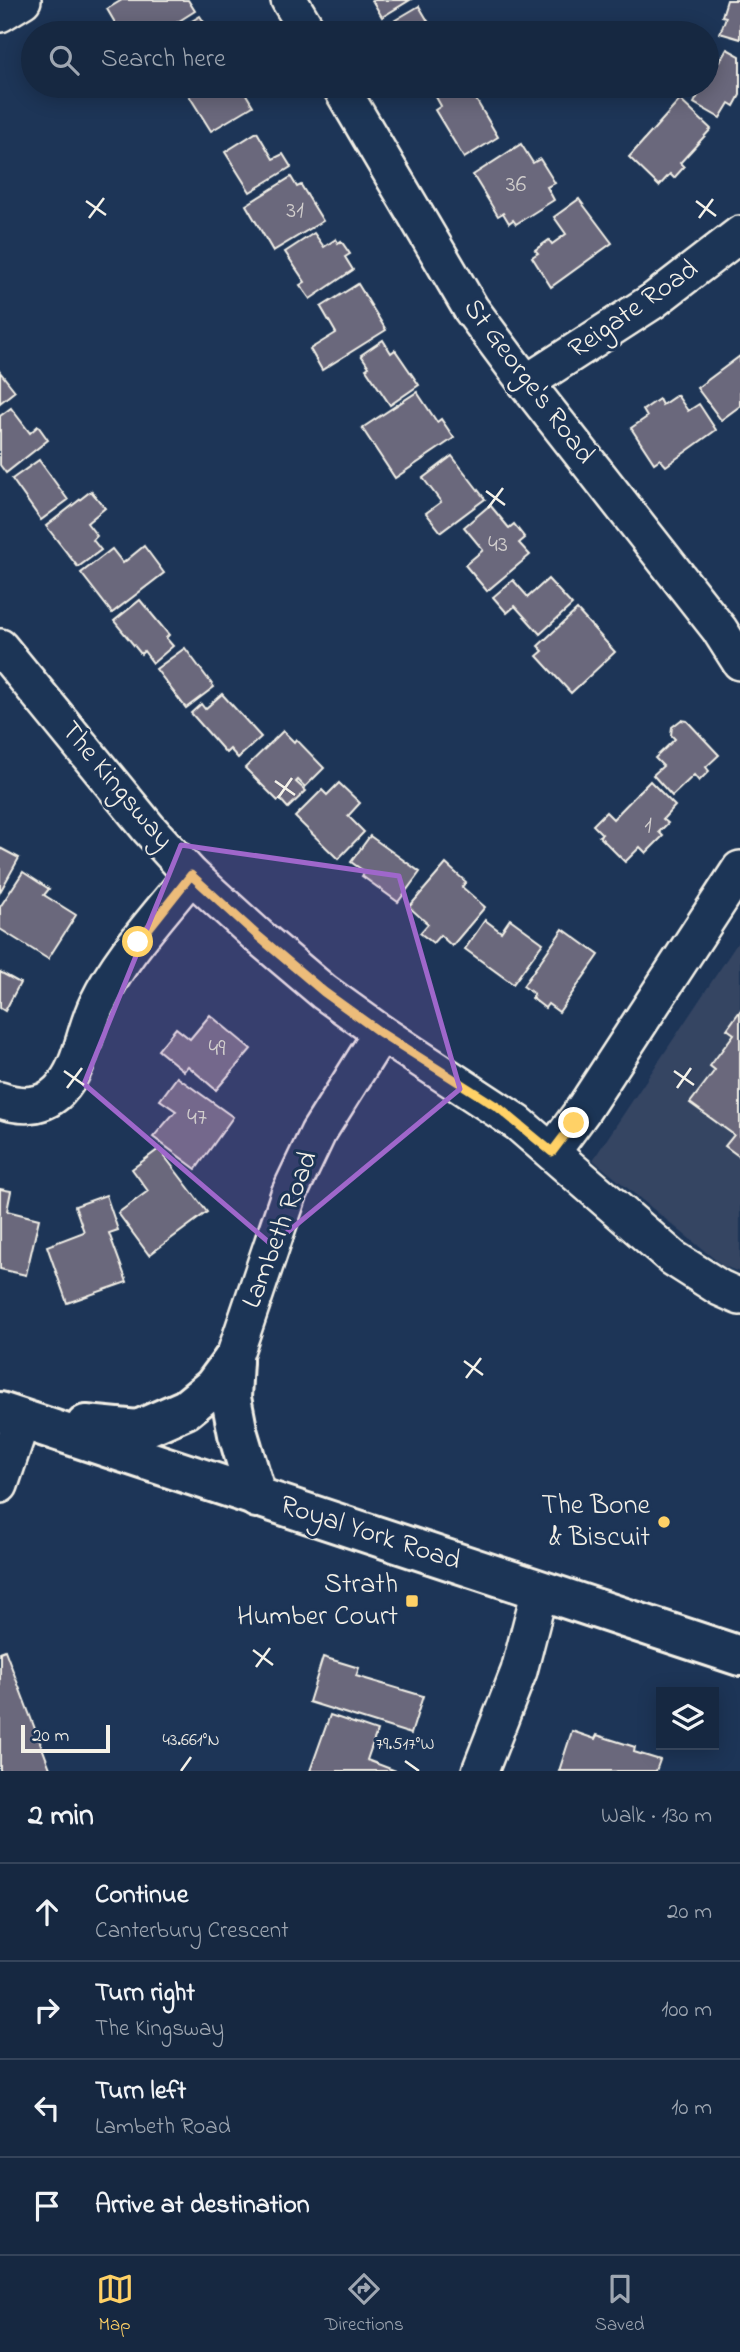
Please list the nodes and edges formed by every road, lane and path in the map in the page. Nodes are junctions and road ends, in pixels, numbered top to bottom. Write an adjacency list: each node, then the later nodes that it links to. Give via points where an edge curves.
1 (23, 0): 3 (street)
2 (289, 0): 4 (street)
3 (0, 14)
4 (302, 21)
5 (347, 98): 7 (street, St George's Road, via 471,309)
6 (740, 234): 7 (street, Reigate Road, via 653,301)
7 (526, 383): 9 (street, St George's Road)
8 (0, 647): 11 (street, The Kingsway)
9 (740, 662)
10 (740, 869): 14 (street)
11 (191, 875): 12 (street, The Kingsway, via 324,992); 13 (street, via 111,977 96,1005 74,1072 58,1093 37,1105)
12 (381, 1033): 14 (street, The Kingsway, via 499,1108); 16 (street, Lambeth Road, via 318,1133 289,1194)
13 (0, 1100)
14 (552, 1152): 15 (street, The Kingsway, via 673,1258)
15 (740, 1297)
16 (233, 1360): 17 (main road, via 213,1387 186,1409 138,1430); 19 (main road, via 233,1410)
17 (11, 1416): 18 (street); 19 (main road, Royal York Road)
18 (0, 1485)
19 (257, 1498): 20 (main road, Royal York Road)
20 (540, 1590): 21 (main road, Royal York Road); 22 (street, via 519,1671)
21 (740, 1656)
22 (480, 1771)

